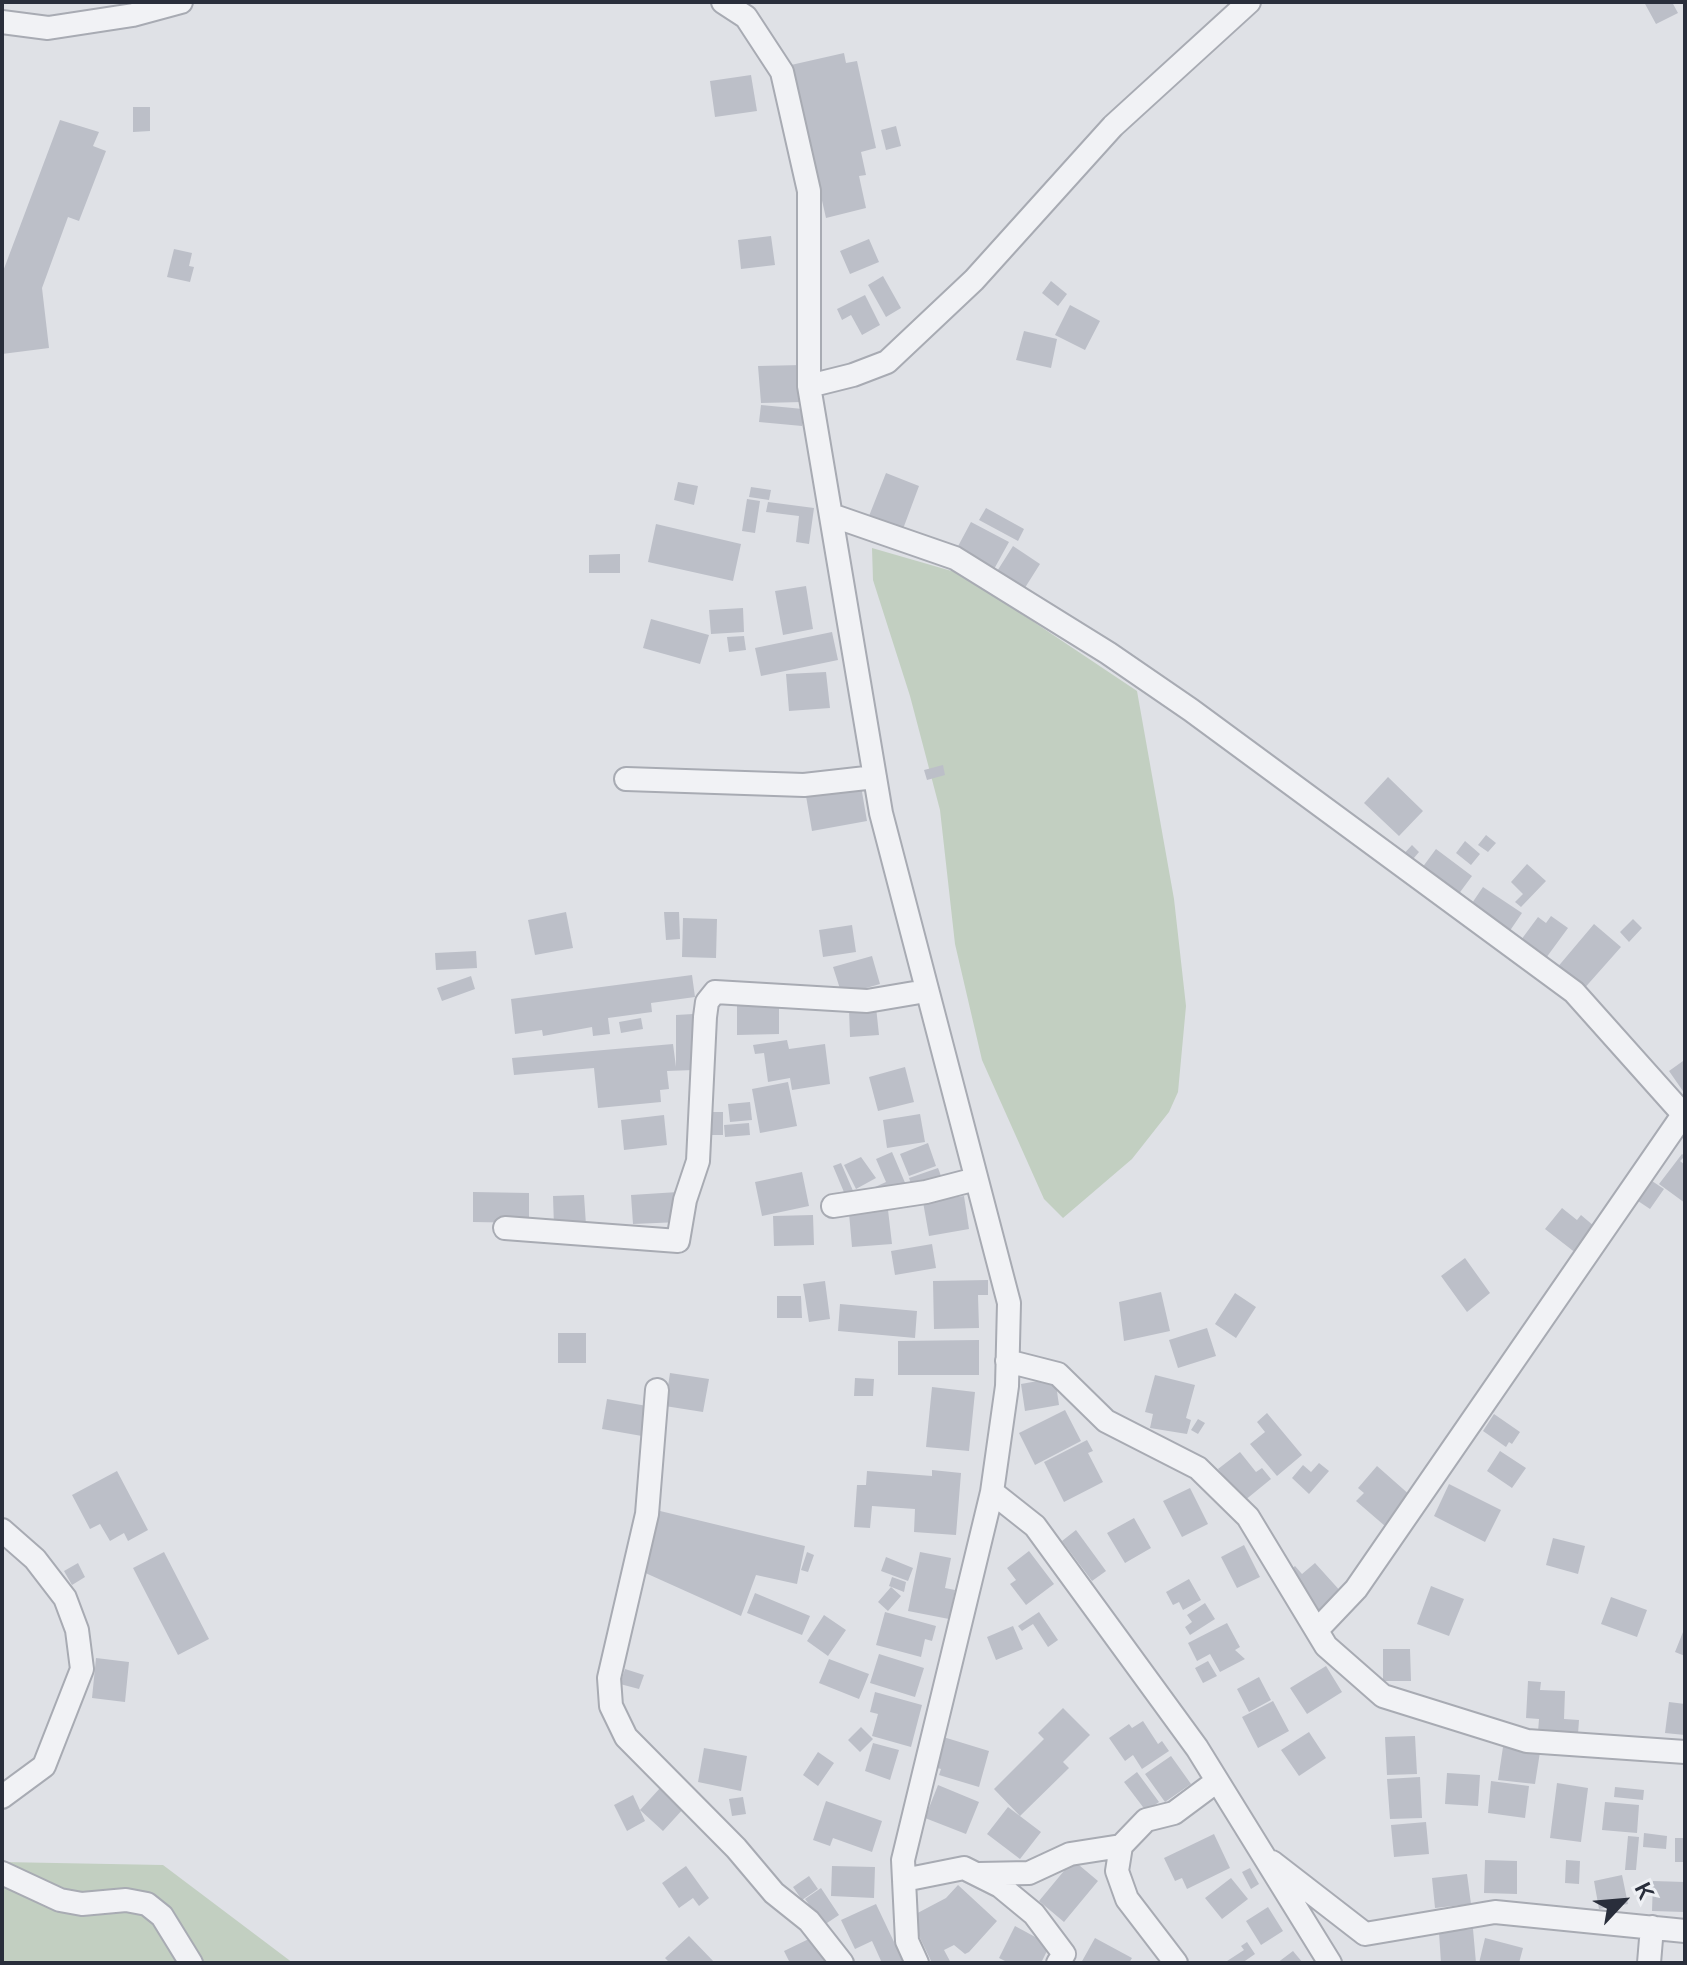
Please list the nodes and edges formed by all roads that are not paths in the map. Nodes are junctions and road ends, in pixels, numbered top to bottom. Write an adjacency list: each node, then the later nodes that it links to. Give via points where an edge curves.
1 (181, 2): 4 (street, via 48,28)
2 (723, 2): 5 (street, via 746,17 782,72 809,191)
3 (1249, 2): 5 (street, via 1113,126 974,280 887,362)
4 (2, 22)
5 (809, 386): 6 (street)
6 (831, 515): 7 (street); 10 (street, via 955,558 1191,710 1574,992)
7 (875, 777): 8 (street, via 804,785); 9 (street)
8 (626, 779)
9 (926, 991): 11 (street); 13 (street, via 867,1001 715,992 705,1017 698,1161 678,1241)
10 (1684, 1113): 18 (street, via 1356,1589)
11 (976, 1179): 12 (street); 14 (street, via 1009,1303)
12 (833, 1206)
13 (505, 1228)
14 (1007, 1361): 16 (street); 18 (street, via 1058,1374 1106,1421 1198,1468 1248,1517)
15 (657, 1390): 30 (street, via 647,1514 609,1678 611,1706 626,1737 774,1893 809,1921)
16 (992, 1492): 20 (street, via 1035,1526); 26 (street, via 903,1860)
17 (2, 1530): 21 (street, via 35,1559 65,1598 77,1630 82,1669 44,1766)
18 (1317, 1630): 19 (street, via 1326,1646 1383,1696 1527,1741)
19 (1685, 1752)
20 (1217, 1781): 22 (street, via 1174,1813 1146,1820); 23 (street)
21 (2, 1797)
22 (1121, 1846): 25 (street, via 1070,1854 1029,1873); 33 (street, via 1117,1871 1127,1899)
23 (1262, 1854): 27 (street, via 1365,1934 1495,1912); 34 (street)
24 (2, 1873): 29 (street, via 60,1900 147,1904 162,1916)
25 (976, 1874): 26 (street, via 964,1868); 32 (street, via 1034,1914 1064,1954)
26 (904, 1880): 31 (street, via 907,1941)
27 (1652, 1927): 28 (street); 35 (street)
28 (1685, 1931)
29 (191, 1963)
30 (842, 1963)
31 (917, 1963)
32 (1058, 1963)
33 (1176, 1963)
34 (1330, 1963)
35 (1649, 1963)

